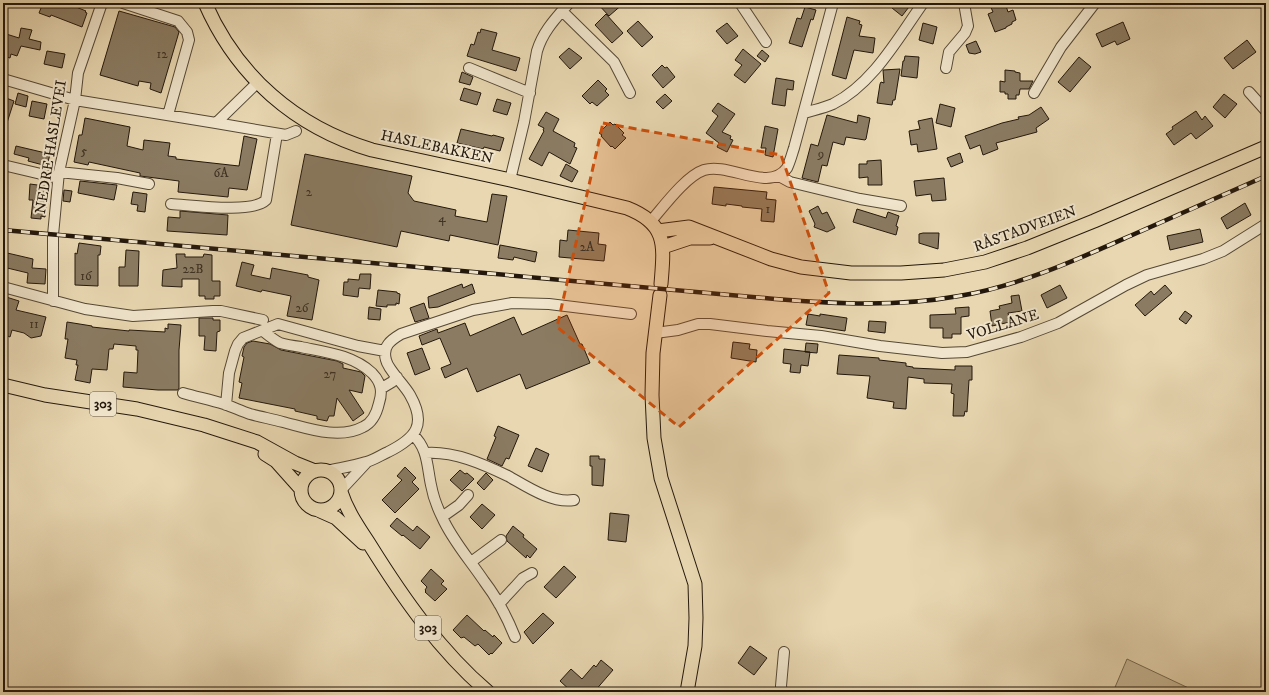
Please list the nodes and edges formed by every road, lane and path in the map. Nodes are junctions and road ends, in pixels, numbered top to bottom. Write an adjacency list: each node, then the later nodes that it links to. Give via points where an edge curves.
1 (102, 3): 19 (street, NEDRE HASLEVEI, via 78,74)
2 (123, 3): 22 (street, via 178,21 187,32 189,40)
3 (205, 3): 14 (main road, HASLEBAKKEN, via 230,48)
4 (740, 3): 10 (street)
5 (833, 3): 21 (street)
6 (923, 3): 21 (street, via 864,82 833,104)
7 (964, 3): 12 (street, via 968,26 949,52)
8 (1095, 3): 18 (street, via 1061,47)
9 (566, 7): 15 (street, via 547,29 540,43); 17 (street, via 614,62)
10 (766, 42)
11 (469, 68): 15 (street)
12 (946, 68)
13 (3, 79): 19 (street)
14 (258, 82): 23 (street); 30 (main road, HASLEBAKKEN, via 307,122 354,144)
15 (530, 92): 30 (street)
16 (1249, 92): 20 (street)
17 (630, 93)
18 (1034, 93)
19 (75, 100): 22 (street); 28 (street, NEDRE HASLEVEI)
20 (1266, 111)
21 (804, 113): 29 (street, via 787,167)
22 (168, 115): 23 (street)
23 (216, 123): 25 (street)
24 (296, 131): 25 (street, via 286,135)
25 (277, 134): 32 (street, via 266,200 262,204 228,208)
26 (1266, 147): 36 (main road, RÅSTADVEIEN, via 1028,248 985,262 944,270 901,274 850,273 801,267)
27 (3, 165): 28 (street)
28 (59, 175): 31 (street, via 117,178); 39 (street, NEDRE HASLEVEI, via 52,235)
29 (779, 176): 33 (street, via 790,182); 35 (street, via 763,178 717,169 697,173 683,185)
30 (510, 180): 35 (main road, HASLEBAKKEN, via 627,208 639,213)
31 (149, 184)
32 (171, 204)
33 (901, 206)
34 (1266, 224): 43 (street, VOLLANE, via 1223,251 1147,275 1058,323 1021,337 967,352 942,353 710,324)
35 (654, 226): 36 (main road, RÅSTADVEIEN, via 689,227); 37 (main road)
36 (714, 238): 37 (main road, RÅSTADVEIEN, via 690,238)
37 (663, 247): 43 (main road)
38 (3, 287): 39 (street)
39 (53, 301): 41 (street, via 133,316 213,310)
40 (631, 314): 44 (street, via 549,304 512,303 473,310 401,334 387,344)
41 (263, 320)
42 (263, 331): 44 (street, via 278,324); 47 (street, via 282,343 348,358 372,373); 49 (street, via 243,338 234,351)
43 (655, 333): 68 (main road, via 652,395 654,438 661,478 695,584 695,646)
44 (385, 351): 45 (street, via 385,359)
45 (398, 377): 47 (street); 51 (street, via 416,407 418,422)
46 (3, 385): 50 (main road, 303)
47 (382, 388): 49 (street, via 376,411 369,423 345,432 310,428 250,414)
48 (183, 393): 49 (street)
49 (226, 404)
50 (204, 424): 54 (main road, 303, via 257,442 295,462); 55 (main road, 303, via 276,461)
51 (413, 435): 52 (street); 53 (street, via 403,444)
52 (426, 453): 58 (street, via 454,456 475,462 542,494 563,500); 60 (street, via 430,485)
53 (367, 462): 54 (street); 56 (street)
54 (321, 471): 55 (main road, via 305,478); 56 (main road, 303, via 337,478)
55 (301, 489): 59 (main road, 303, via 308,505)
56 (341, 491): 59 (main road, via 335,504); 62 (main road, 303, via 345,506)
57 (468, 495): 60 (street)
58 (574, 500)
59 (318, 510): 62 (main road, 303, via 336,518)
60 (442, 517): 63 (street)
61 (501, 540): 63 (street)
62 (377, 557): 69 (main road, 303, via 440,644)
63 (471, 562): 65 (street)
64 (532, 573): 65 (street, via 523,578)
65 (499, 604): 66 (street)
66 (515, 637)
67 (784, 652): 72 (street)
68 (690, 676): 70 (main road); 71 (main road)
69 (488, 692)
70 (687, 692)
71 (690, 692)
72 (782, 692)

